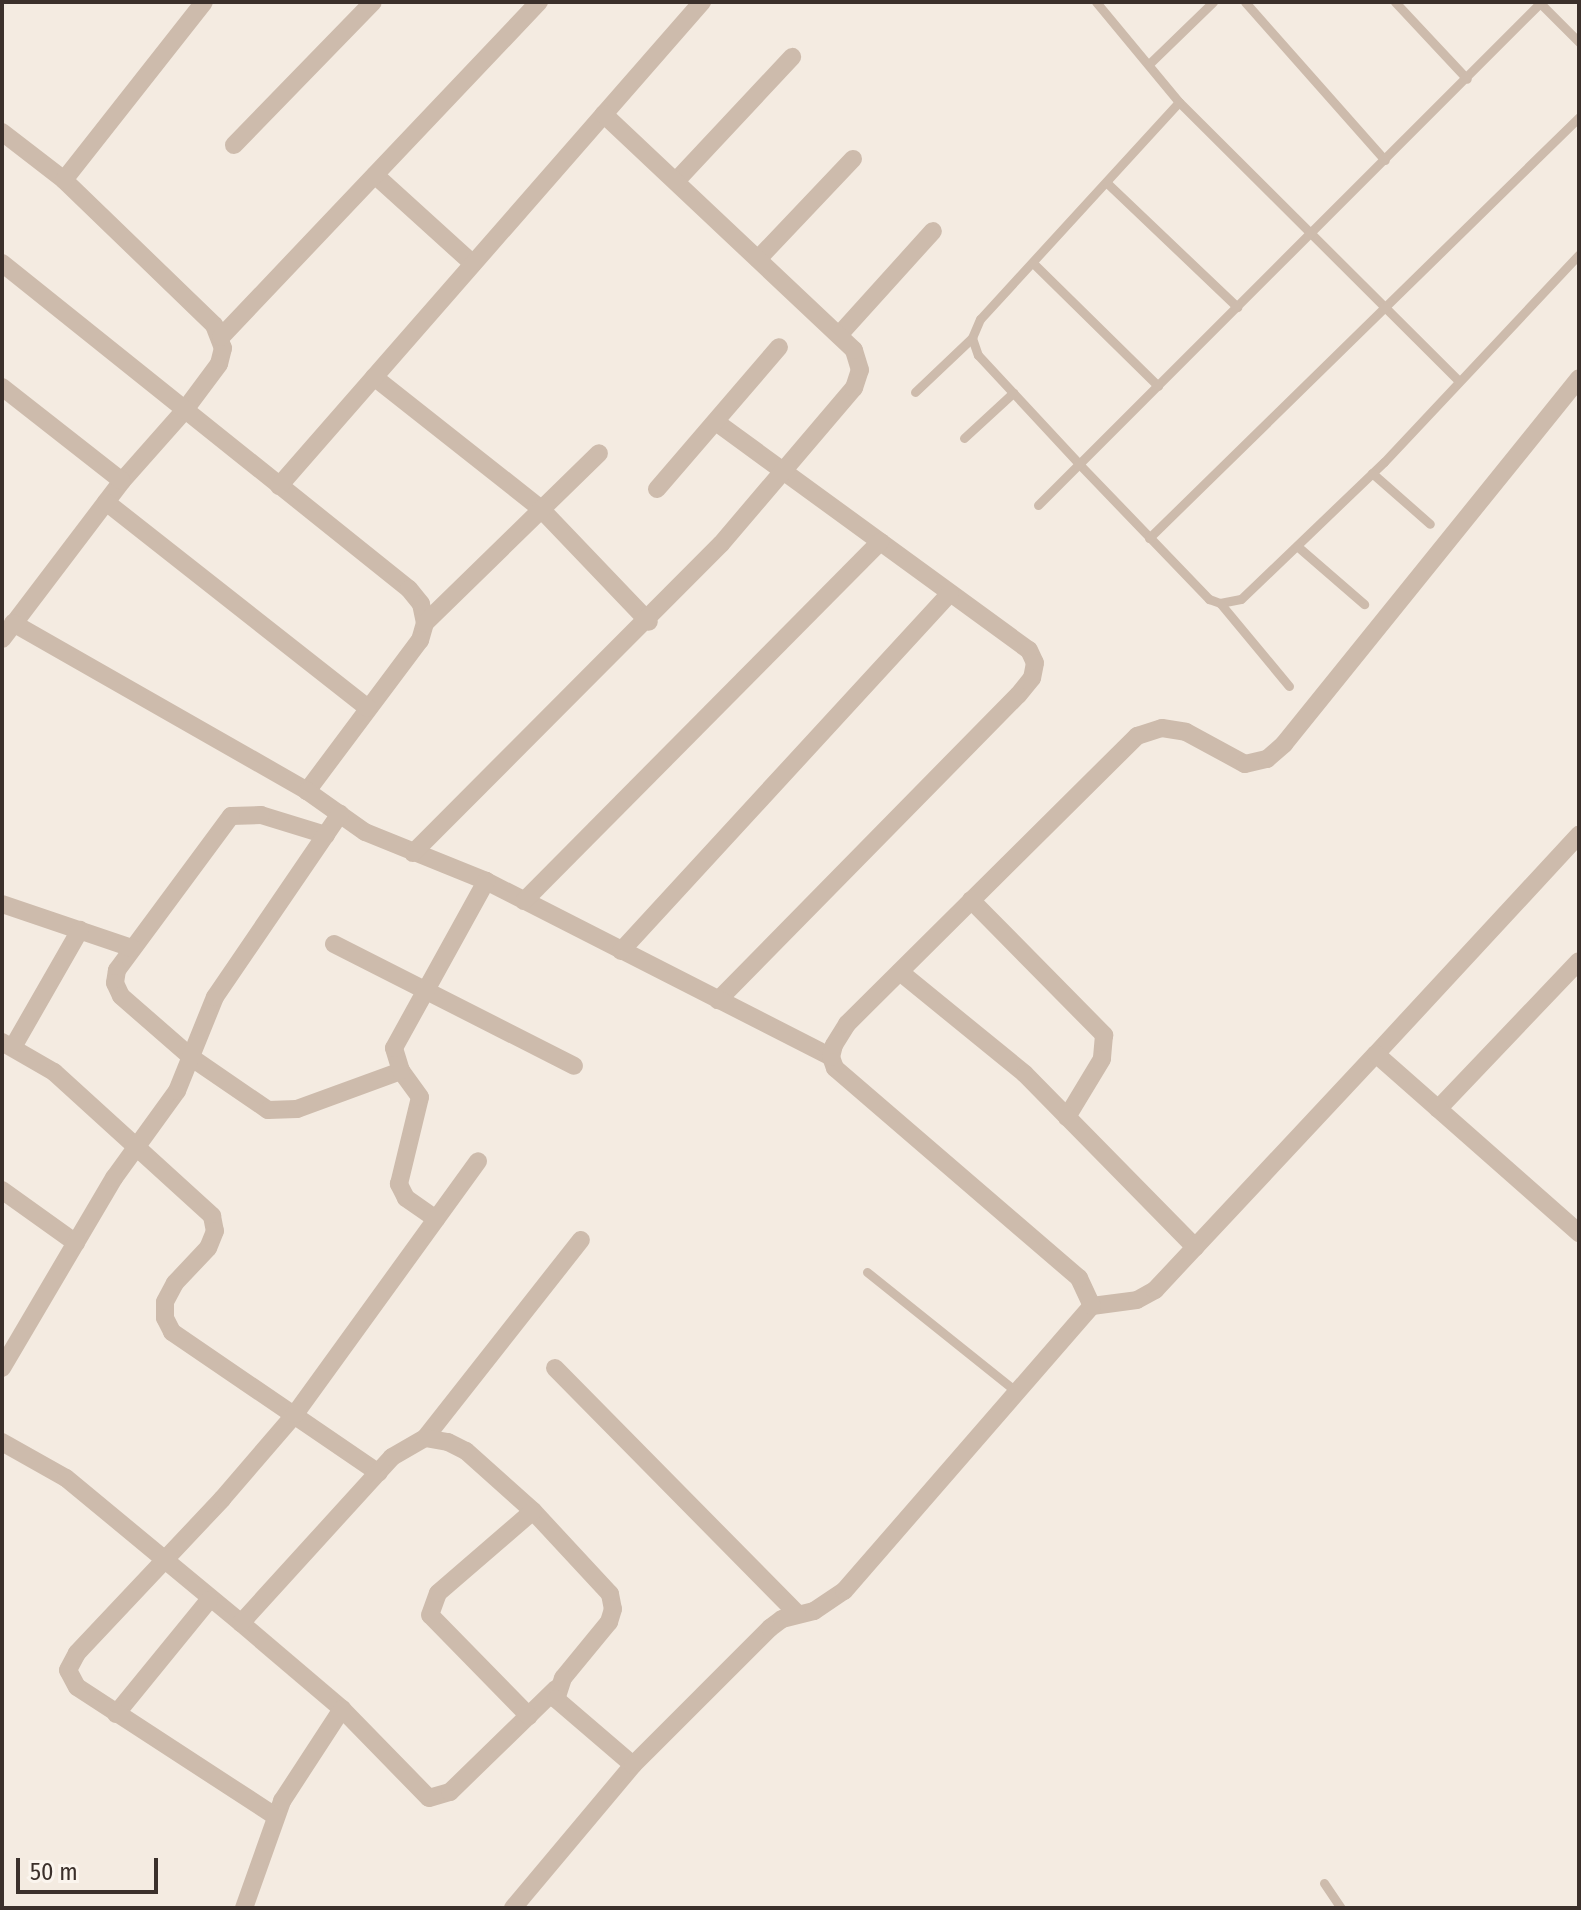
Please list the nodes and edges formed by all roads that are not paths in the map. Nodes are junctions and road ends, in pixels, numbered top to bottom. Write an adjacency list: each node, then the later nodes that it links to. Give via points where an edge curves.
1 (204, 2): 22 (street)
2 (373, 2): 18 (street)
3 (539, 2): 21 (street)
4 (1096, 2): 12 (lane)
5 (1213, 2): 12 (lane)
6 (1245, 2): 20 (lane)
7 (1395, 2): 13 (lane)
8 (1539, 2): 10 (lane); 13 (lane)
9 (693, 5): 15 (street)
10 (1579, 42)
11 (792, 57): 23 (street)
12 (1149, 64): 14 (lane)
13 (1467, 79): 20 (lane)
14 (1179, 102): 24 (lane); 26 (lane)
15 (604, 114): 23 (street); 30 (street)
16 (1579, 117): 33 (lane)
17 (2, 132): 22 (street)
18 (234, 145)
19 (853, 159): 28 (street)
20 (1385, 160): 26 (lane)
21 (375, 175): 30 (street); 35 (street)
22 (64, 180): 35 (street)
23 (676, 181): 28 (street)
24 (1107, 183): 31 (lane); 32 (lane)
25 (933, 231): 34 (street)
26 (1309, 233): 32 (lane); 33 (lane)
27 (1579, 254): 40 (lane)
28 (758, 259): 34 (street)
29 (2, 263): 45 (street)
30 (473, 264): 38 (street)
31 (1034, 264): 36 (lane, via 980,319); 41 (lane)
32 (1237, 307): 41 (lane)
33 (1386, 310): 40 (lane); 59 (lane)
34 (839, 335): 50 (street, via 854,350 860,370 854,388)
35 (221, 337): 45 (street, via 219,364)
36 (972, 338): 43 (lane); 44 (lane, via 978,355)
37 (779, 347): 46 (street)
38 (374, 377): 53 (street); 57 (street)
39 (1579, 378): 77 (street, via 1267,759 1245,764 1186,732 1162,728 1137,736)
40 (1457, 379): 51 (lane)
41 (1158, 386): 49 (lane)
42 (2, 387): 52 (street)
43 (915, 392)
44 (1013, 393): 47 (lane); 49 (lane)
45 (184, 411): 52 (street); 53 (street)
46 (716, 422): 50 (street); 54 (street)
47 (964, 438)
48 (599, 453): 57 (street)
49 (1081, 466): 56 (lane); 59 (lane)
50 (783, 472): 60 (street); 65 (street)
51 (1372, 473): 58 (lane); 61 (lane)
52 (122, 481): 55 (street)
53 (279, 486): 67 (street, via 409,589 421,604)
54 (657, 489)
55 (106, 502): 66 (street); 70 (street)
56 (1038, 505)
57 (541, 509): 65 (street); 67 (street)
58 (1430, 524)
59 (1149, 538): 63 (lane, via 1209,599)
60 (880, 542): 62 (street); 78 (street)
61 (1297, 546): 63 (lane, via 1241,599); 64 (lane)
62 (950, 593): 83 (street); 87 (street, via 1029,650 1035,663 1032,678)
63 (1220, 603): 69 (lane)
64 (1364, 604)
65 (649, 622): 75 (street)
66 (13, 623): 68 (street); 71 (street)
67 (425, 623): 70 (street, via 420,640)
68 (2, 639)
69 (1289, 686)
70 (368, 708): 71 (street)
71 (307, 791): 72 (street)
72 (340, 814): 73 (street); 75 (street)
73 (326, 835): 82 (street, via 261,815 231,816); 91 (street, via 215,997)
74 (1579, 835): 89 (street)
75 (413, 853): 76 (street)
76 (486, 881): 78 (street); 86 (street)
77 (971, 900): 85 (street); 95 (street, via 1104,1035 1102,1059)
78 (524, 901): 83 (street)
79 (2, 904): 80 (street)
80 (80, 930): 82 (street); 88 (street)
81 (334, 944): 86 (street)
82 (132, 948): 91 (street, via 117,970 121,996)
83 (621, 951): 87 (street)
84 (1579, 961): 94 (street)
85 (900, 972): 90 (street, via 847,1024); 95 (street, via 1025,1074)
86 (426, 989): 92 (street); 93 (street, via 394,1048)
87 (718, 1000): 90 (street)
88 (8, 1044): 96 (street, via 54,1072)
89 (1376, 1054): 94 (street); 103 (street)
90 (831, 1057): 105 (street, via 848,1080 1079,1278)
91 (192, 1058): 93 (street, via 255,1104 282,1112); 96 (street, via 177,1091)
92 (574, 1066)
93 (401, 1071): 99 (street, via 420,1097 399,1184 406,1198)
94 (1438, 1109): 100 (street)
95 (1067, 1117): 103 (street)
96 (138, 1145): 102 (street); 109 (street, via 212,1216 215,1231 208,1248 175,1283 165,1302 172,1332)
97 (478, 1161): 99 (street)
98 (2, 1190): 102 (street)
99 (436, 1219): 109 (street)
100 (1579, 1233)
101 (581, 1240): 110 (street)
102 (76, 1243): 106 (street)
103 (1195, 1247): 105 (street, via 1155,1290 1137,1300)
104 (867, 1272): 108 (lane)
105 (1092, 1306): 108 (street)
106 (2, 1368)
107 (555, 1368): 116 (street)
108 (1017, 1392): 116 (street, via 844,1591 814,1611)
109 (295, 1414): 112 (street); 114 (street)
110 (425, 1438): 112 (street, via 407,1445); 113 (street, via 466,1451)
111 (2, 1442): 114 (street, via 66,1478)
112 (379, 1473): 117 (street)
113 (533, 1511): 118 (street, via 602,1581 613,1609 609,1622); 121 (street, via 438,1593 430,1615)
114 (165, 1560): 115 (street); 120 (street, via 77,1653 68,1670 77,1687)
115 (209, 1600): 117 (street); 120 (street)
116 (797, 1613): 122 (street, via 770,1628)
117 (241, 1623): 119 (street)
118 (556, 1689): 121 (street); 122 (street, via 563,1709)
119 (342, 1709): 121 (street, via 429,1798 450,1792); 123 (street)
120 (116, 1714): 123 (street)
121 (529, 1716)
122 (633, 1765): 126 (street)
123 (275, 1816): 125 (street)
124 (1324, 1883): 127 (lane)
125 (244, 1908)
126 (513, 1908)
127 (1341, 1908)

